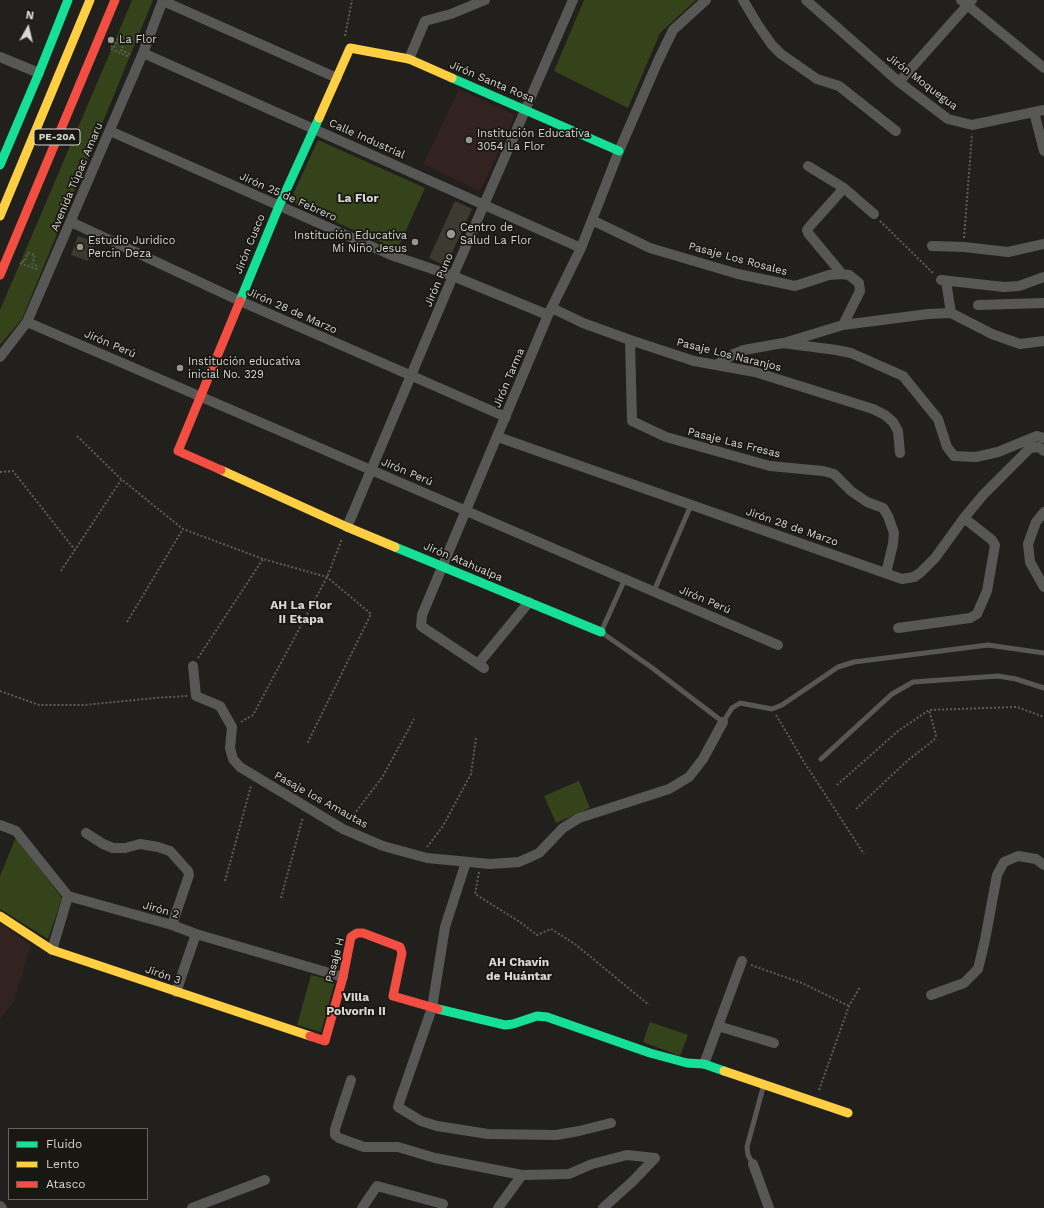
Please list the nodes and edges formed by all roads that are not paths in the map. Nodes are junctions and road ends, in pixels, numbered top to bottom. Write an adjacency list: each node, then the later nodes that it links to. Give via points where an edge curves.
1 (68, 0): 16 (main road)
2 (90, 0): 32 (main road, PE-20A)
3 (115, 0): 38 (main road, PE-20A)
4 (485, 0): 14 (street, via 425,22)
5 (573, 0): 19 (street, Jirón Puno)
6 (706, 0): 24 (street, Jirón Tarma, via 673,30)
7 (743, 0): 23 (street, via 772,45 782,54 818,80 839,86)
8 (806, 0): 18 (street, Jirón Moquegua)
9 (163, 1): 12 (street, Avenida Túpac Amaru); 17 (street)
10 (966, 2): 15 (street); 18 (street)
11 (350, 48): 14 (main road, Jirón Santa Rosa); 17 (main road, Jirón Cusco)
12 (143, 53): 21 (street, Calle Industrial); 22 (street, Avenida Túpac Amaru)
13 (0, 57): 16 (street)
14 (408, 59): 19 (main road, Jirón Santa Rosa)
15 (1044, 68)
16 (39, 73): 26 (main road)
17 (338, 78): 21 (main road, Jirón Cusco)
18 (899, 82): 20 (street, Jirón Moquegua, via 948,119 972,125)
19 (526, 110): 24 (main road, Jirón Santa Rosa); 29 (street, Jirón Puno)
20 (1039, 111): 25 (street)
21 (314, 129): 29 (street, Calle Industrial); 30 (main road, Jirón Cusco)
22 (110, 131): 30 (street, Jirón 25 de Febrero); 34 (street, Avenida Túpac Amaru)
23 (896, 131)
24 (620, 151): 33 (street, Jirón Tarma)
25 (1044, 151)
26 (0, 165)
27 (808, 166): 28 (street)
28 (844, 188): 31 (street); 39 (street, via 807,230)
29 (485, 205): 37 (street, Calle Industrial); 40 (street, Jirón Puno)
30 (279, 206): 40 (street, Jirón 25 de Febrero, via 391,255); 42 (main road, Jirón Cusco)
31 (874, 214)
32 (0, 216)
33 (592, 220): 37 (street, Jirón Tarma); 39 (street, Pasaje Los Rosales, via 650,248 745,276 795,286 829,274)
34 (71, 222): 42 (street, Jirón 28 de Marzo); 47 (street, Avenida Túpac Amaru)
35 (1044, 244): 36 (street, via 1008,252)
36 (932, 246)
37 (581, 248): 45 (street, Jirón Tarma)
38 (0, 274)
39 (842, 274): 48 (street, via 853,278 860,287)
40 (453, 276): 45 (street, Jirón 25 de Febrero); 54 (street, Jirón Puno)
41 (1044, 277): 46 (street, via 1019,286 1004,287 943,280)
42 (240, 301): 54 (street, Jirón 28 de Marzo); 55 (main road, Jirón Cusco)
43 (1044, 303): 44 (street)
44 (978, 305)
45 (550, 311): 49 (street, Pasaje Los Naranjos); 56 (street, Jirón Tarma)
46 (951, 313): 48 (street); 50 (street, via 992,334 1020,344)
47 (27, 322): 52 (street, Avenida Túpac Amaru); 55 (street, Jirón Perú)
48 (843, 325): 51 (street)
49 (630, 340): 53 (street, Pasaje Los Naranjos, via 694,361); 69 (street, Pasaje Las Fresas, via 632,421 666,437 770,466 834,474 851,491 867,502 883,508 888,516 894,533)
50 (1044, 341)
51 (783, 343): 53 (street, via 744,350); 58 (street, via 851,353 900,374 938,419 947,447 954,456 976,457 998,452 1037,436)
52 (0, 357)
53 (716, 365): 61 (street, Pasaje Los Naranjos, via 755,372 873,409 893,422 898,432)
54 (411, 376): 56 (street, Jirón 28 de Marzo); 62 (street, Jirón Puno)
55 (200, 396): 59 (main road, Jirón Cusco); 62 (street, Jirón Perú)
56 (506, 417): 57 (street, Jirón Tarma)
57 (498, 437): 63 (street, Jirón 28 de Marzo); 64 (street, Jirón Tarma)
58 (1044, 438)
59 (178, 451): 67 (main road, Jirón Atahualpa)
60 (1044, 451): 66 (street, Jirón 28 de Marzo, via 1039,447 1030,448)
61 (900, 453)
62 (371, 470): 64 (street, Jirón Perú); 67 (street, Jirón Puno)
63 (691, 505): 69 (street, Jirón 28 de Marzo); 72 (lane)
64 (466, 511): 68 (street, Jirón Tarma); 70 (street, Jirón Perú)
65 (1044, 512): 71 (street, via 1036,522 1028,544 1030,562)
66 (964, 518): 69 (street, Jirón 28 de Marzo, via 935,558 920,573 902,579); 74 (street, via 995,545 987,591 977,614 970,618)
67 (347, 527): 68 (main road, Jirón Atahualpa)
68 (442, 566): 73 (main road, Jirón Atahualpa); 73 (street, Jirón Tarma, via 422,615 422,626 481,666)
69 (886, 573)
70 (625, 579): 72 (street, Jirón Perú); 75 (lane)
71 (1044, 587)
72 (654, 591): 76 (street, Jirón Perú)
73 (529, 602): 75 (main road, Jirón Atahualpa)
74 (898, 628)
75 (601, 632): 80 (lane, Jirón Atahualpa)
76 (778, 645)
77 (1044, 653): 80 (lane, via 988,645 854,662 838,667 772,709 740,703 732,708)
78 (193, 666): 84 (street, Pasaje los Amautas, via 196,696 220,706 232,727 230,748 233,759 240,767 343,829 383,846)
79 (1044, 688): 81 (lane, via 998,676 913,682 892,694)
80 (723, 722): 84 (street, Pasaje los Amautas, via 704,759 689,777 669,789 579,818 563,828 539,853 519,862)
81 (822, 759)
82 (0, 825): 86 (street, via 16,831)
83 (86, 833): 88 (street, via 113,848 140,844 170,851 189,875)
84 (466, 862): 95 (street, via 445,928)
85 (1044, 865): 94 (street, via 1036,859 1018,856 1004,862 997,876 986,940 978,969 964,983)
86 (68, 896): 88 (street, Jirón 2); 90 (street)
87 (0, 916): 90 (main road, Jirón 3)
88 (172, 925): 89 (street, Jirón 2)
89 (196, 934): 92 (street, Jirón 2); 93 (street)
90 (52, 950): 93 (main road, Jirón 3)
91 (742, 961): 96 (street)
92 (343, 977): 95 (main road, Pasaje H, via 351,938 363,933 400,947 402,953 393,996); 97 (main road, Pasaje H)
93 (176, 992): 97 (main road, Jirón 3)
94 (931, 995)
95 (432, 1008): 99 (main road, via 505,1025 537,1016 547,1017 650,1053 687,1063); 103 (street, via 399,1103 400,1109 421,1121 437,1126 488,1134 556,1135)
96 (718, 1026): 98 (street); 99 (street)
97 (325, 1041)
98 (774, 1043)
99 (704, 1064): 101 (main road)
100 (351, 1080): 105 (street, via 335,1129 339,1138 364,1147 398,1147 435,1158)
101 (764, 1084): 102 (main road); 104 (lane, via 747,1147 748,1156)
102 (848, 1113)
103 (611, 1123)
104 (753, 1164): 114 (street)
105 (522, 1175): 112 (street); 113 (street, via 569,1174 592,1164 627,1155 655,1158)
106 (265, 1180): 110 (street)
107 (444, 1204): 111 (street, via 377,1186)
108 (0, 1206): 109 (street)
109 (2, 1208)
110 (192, 1208)
111 (362, 1208)
112 (498, 1208)
113 (603, 1208)
114 (769, 1208)

